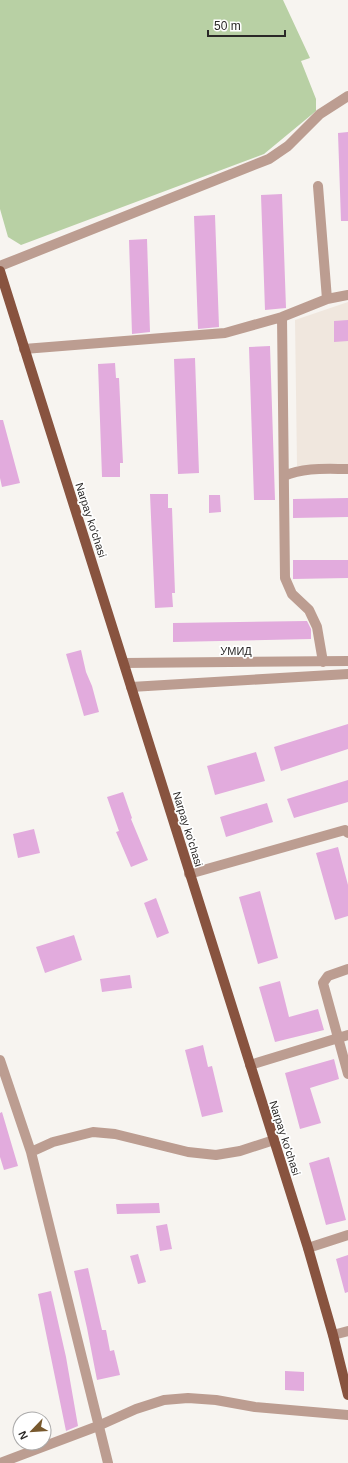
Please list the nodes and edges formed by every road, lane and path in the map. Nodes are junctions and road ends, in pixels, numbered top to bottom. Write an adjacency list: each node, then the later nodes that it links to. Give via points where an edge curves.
1 (348, 96): 3 (street, via 320,114 288,146 268,158)
2 (318, 186): 6 (street)
3 (0, 266)
4 (0, 271): 8 (main road, Narpay ko'chasi)
5 (348, 295): 6 (street)
6 (327, 298): 7 (street)
7 (282, 318): 8 (street, via 225,333); 10 (street)
8 (24, 349): 13 (main road, Narpay ko'chasi)
9 (348, 469): 10 (street, via 304,470)
10 (284, 476): 12 (street, via 285,578 292,594 309,610 317,627)
11 (348, 661): 12 (street, УМИД)
12 (323, 662): 13 (street, УМИД)
13 (124, 663): 15 (main road, Narpay ko'chasi)
14 (348, 674): 15 (street)
15 (131, 687): 17 (main road, Narpay ko'chasi)
16 (348, 833): 17 (street, via 345,830)
17 (189, 874): 21 (main road, Narpay ko'chasi)
18 (348, 970): 19 (street, via 328,976 323,983)
19 (343, 1036): 21 (street); 22 (street)
20 (0, 1060): 24 (street)
21 (250, 1065): 23 (main road, Narpay ko'chasi)
22 (348, 1074)
23 (274, 1140): 24 (street, via 240,1151 216,1155 188,1152 115,1134 93,1132 53,1142); 26 (main road, Narpay ko'chasi)
24 (31, 1152): 31 (street)
25 (348, 1235): 26 (street)
26 (308, 1248): 28 (main road, Narpay ko'chasi)
27 (348, 1331): 28 (street)
28 (333, 1335): 29 (main road, Narpay ko'chasi)
29 (348, 1395)
30 (348, 1416): 31 (street, via 188,1398 164,1400)
31 (98, 1426): 32 (street); 33 (street)
32 (0, 1463)
33 (108, 1463)

